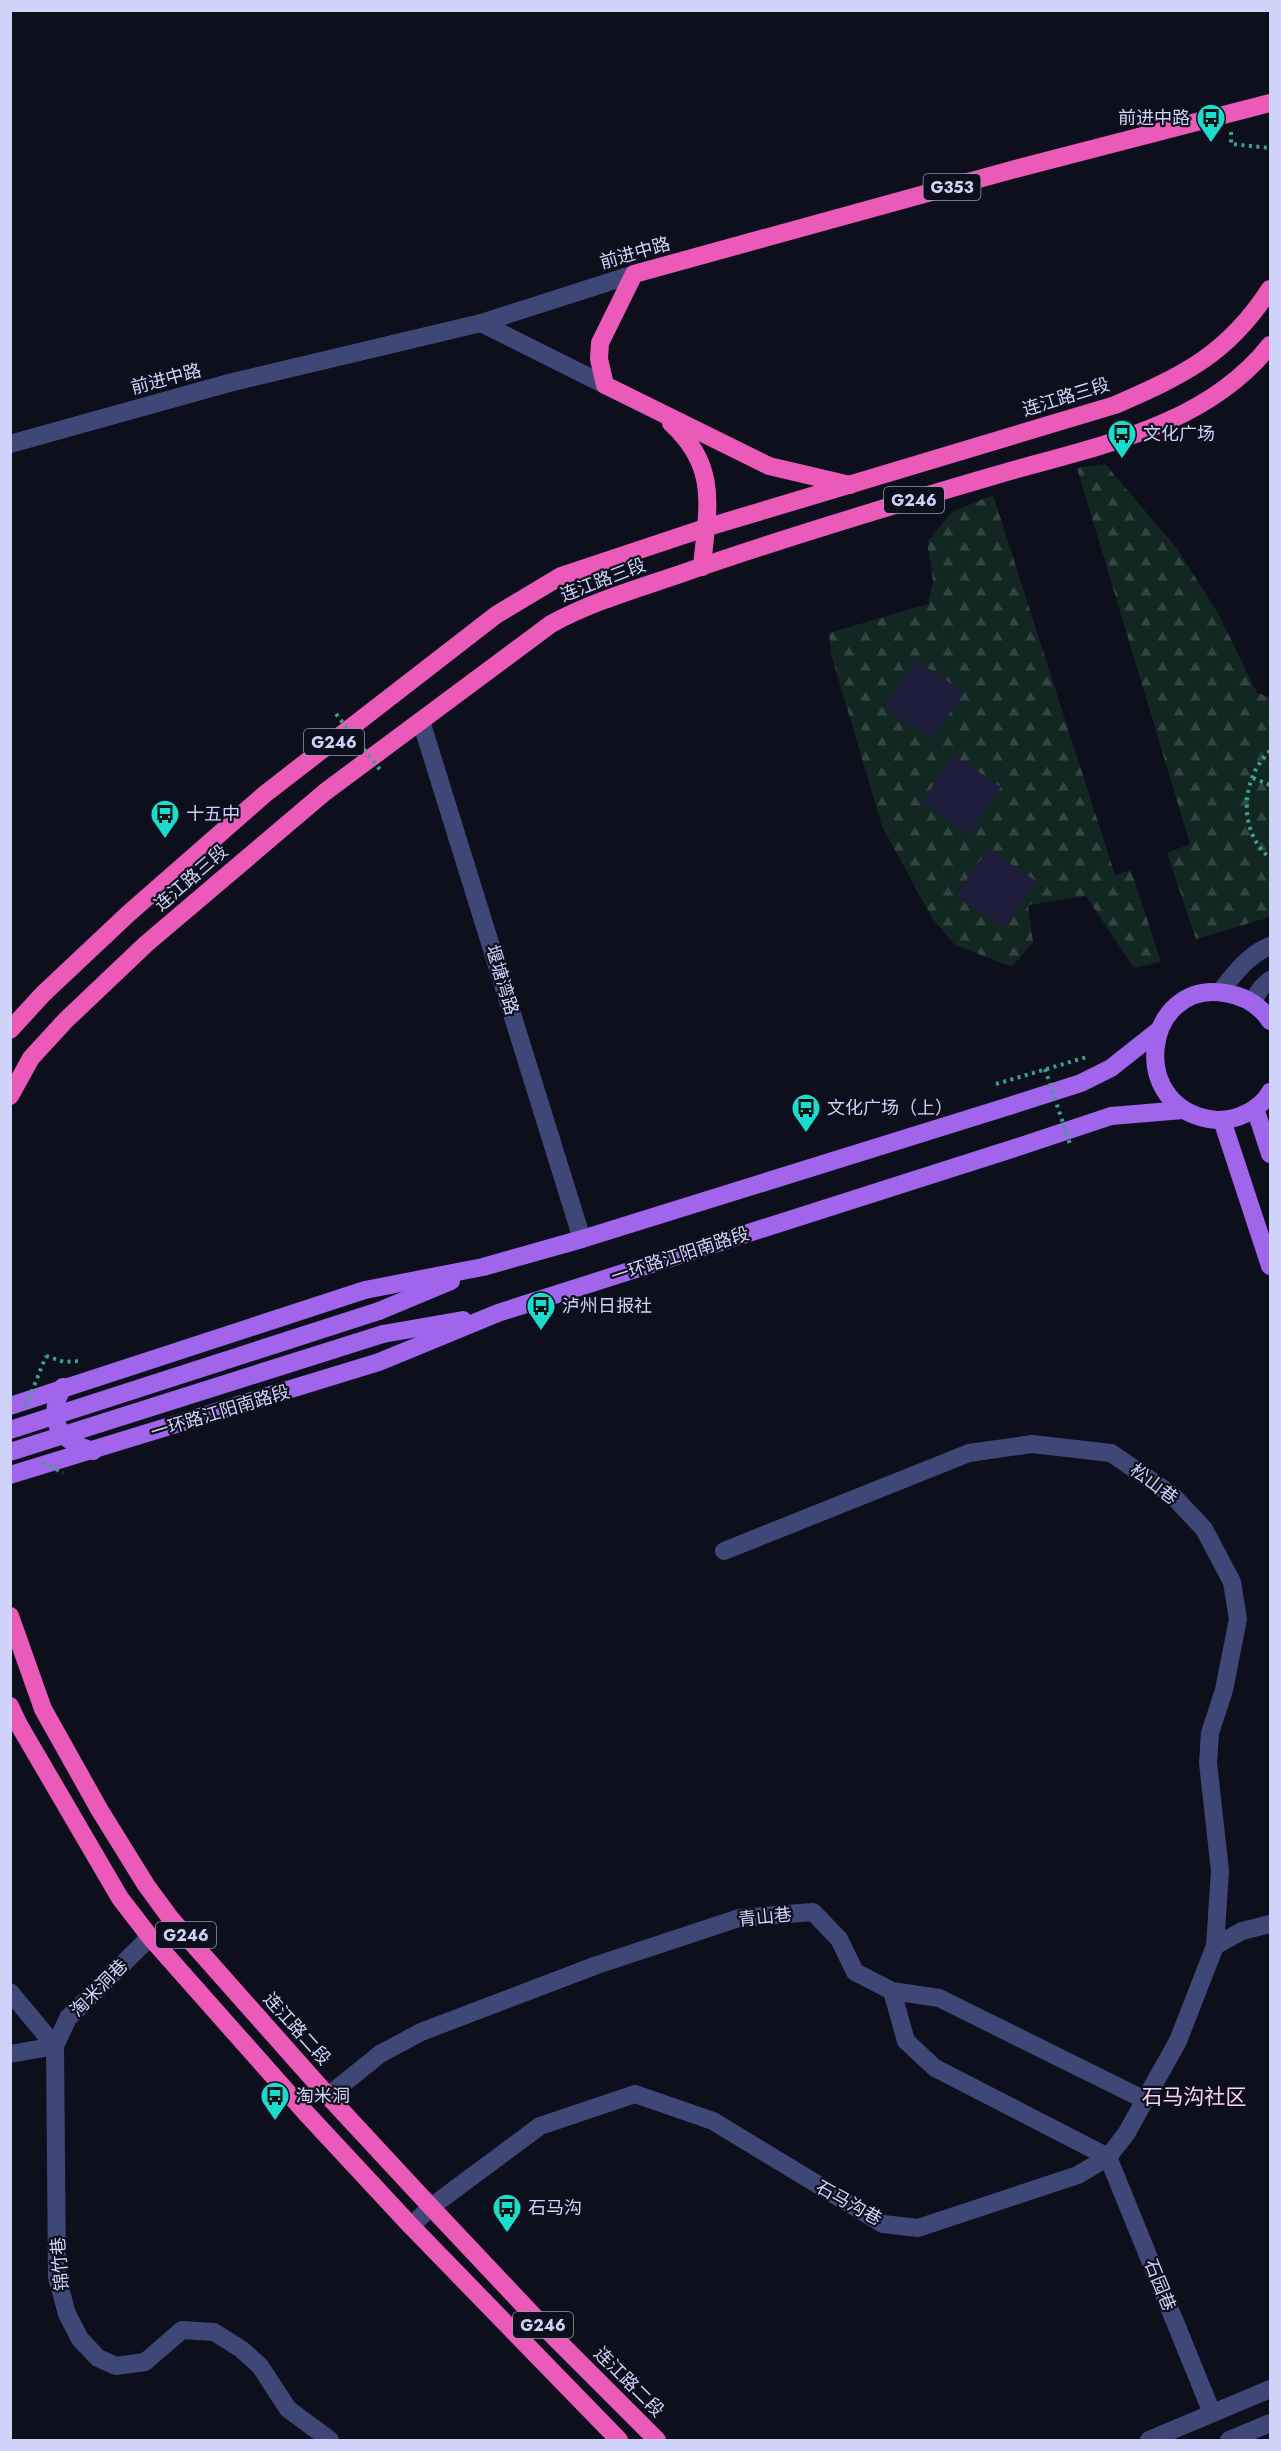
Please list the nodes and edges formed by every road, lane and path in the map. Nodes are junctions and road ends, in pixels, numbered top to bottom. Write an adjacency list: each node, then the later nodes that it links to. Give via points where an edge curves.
1 (1270, 103): 2 (highway, 前进中路 / G353)
2 (1231, 113): 3 (path, via 1231,144); 4 (highway, 前进中路 / G353)
3 (1270, 148)
4 (634, 274): 6 (street, 前进中路); 8 (highway, via 600,343 598,359)
5 (1270, 289): 11 (highway, 连江路三段 / G246, via 1251,318 1225,345 1159,386 1115,405)
6 (481, 322): 8 (street); 10 (street, 前进中路, via 229,383)
7 (1270, 345): 13 (highway, 连江路三段 / G246, via 1240,379 1174,420)
8 (605, 385): 9 (highway)
9 (661, 414): 11 (highway, via 769,466); 12 (highway, via 682,433 702,468 707,483)
10 (10, 444)
11 (851, 485): 12 (highway, 连江路三段 / G246)
12 (705, 528): 13 (highway); 26 (highway, 连江路三段 / G246, via 561,576 496,615 265,794 128,914)
13 (702, 567): 15 (highway, 连江路三段 / G246, via 551,624)
14 (336, 714): 17 (path, bridge)
15 (421, 721): 32 (highway, 连江路三段 / G246, via 297,814 147,944 31,1058); 38 (street, 堰塘湾路)
16 (1270, 751): 18 (path)
17 (381, 771)
18 (1253, 778): 19 (path); 20 (path, via 1246,812 1251,831)
19 (1270, 785)
20 (1270, 858)
21 (1270, 946): 23 (street, via 1238,970)
22 (1270, 980): 24 (street)
23 (1220, 992): 24 (main road); 27 (main road, via 1204,993 1177,1006)
24 (1252, 1002): 25 (main road)
25 (1270, 1021)
26 (10, 1030)
27 (1159, 1030): 34 (main road, via 1154,1065 1169,1098); 38 (main road, via 1111,1068 1081,1083)
28 (1091, 1055): 29 (path)
29 (1045, 1069): 30 (path); 36 (path, bridge)
30 (996, 1084)
31 (1270, 1092): 33 (main road)
32 (10, 1096)
33 (1255, 1108): 35 (main road); 37 (main road)
34 (1183, 1110): 35 (main road, via 1202,1118); 41 (main road, 一环路江阳南路段, via 1092,1121)
35 (1222, 1120): 39 (main road)
36 (1070, 1144)
37 (1270, 1154)
38 (582, 1239): 40 (main road)
39 (1270, 1266)
40 (483, 1267): 43 (main road, via 365,1290); 45 (main road, bridge, via 379,1311)
41 (498, 1314): 46 (main road, 一环路江阳南路段, via 379,1362); 47 (main road, bridge, via 383,1334)
42 (82, 1361): 44 (path, bridge, via 64,1362 46,1356 25,1408)
43 (63, 1387): 44 (main road); 46 (main road, via 54,1410 57,1424 76,1446)
44 (14, 1408)
45 (10, 1430)
46 (93, 1451): 48 (main road, 一环路江阳南路段)
47 (10, 1452)
48 (10, 1475)
49 (724, 1551): 54 (street, 松山巷, via 969,1453 1032,1444 1111,1453 1172,1495 1204,1529 1232,1582 1238,1619 1224,1690 1210,1733 1208,1763 1220,1871)
50 (10, 1616): 59 (highway, 连江路二段 / G246, via 43,1709 146,1885 171,1919)
51 (10, 1706): 53 (highway, G246, via 120,1898)
52 (1270, 1924): 54 (street, via 1242,1931)
53 (150, 1937): 57 (street, 淘米洞巷, via 68,2018); 63 (highway, G246)
54 (1215, 1946): 60 (street, 石马沟巷, via 1178,2041)
55 (10, 1992): 57 (street)
56 (892, 1992): 59 (street, 青山巷, via 855,1972 839,1939 813,1912 739,1918 597,1965 421,2032 380,2054); 60 (street, 青山巷, via 939,1998); 61 (street, via 906,2041 935,2068)
57 (55, 2046): 58 (street); 67 (street, 锦竹巷, via 57,2277 67,2314 80,2339 98,2358 116,2366 145,2362 182,2330 214,2332 260,2366 288,2409)
58 (10, 2054)
59 (328, 2096): 62 (highway, 连江路二段 / G246)
60 (1145, 2100): 61 (street, 石马沟巷)
61 (1108, 2157): 62 (street, 石马沟巷, via 1078,2175 918,2228 883,2224 713,2121 635,2094 540,2126); 65 (street, 石园巷)
62 (431, 2207): 63 (street, 石马沟巷); 69 (highway, 连江路二段 / G246)
63 (411, 2226): 68 (highway, G246)
64 (1270, 2389): 65 (street)
65 (1212, 2414): 70 (street)
66 (1270, 2423): 71 (street)
67 (330, 2440)
68 (619, 2440)
69 (657, 2440)
70 (1149, 2440)
71 (1229, 2440)

